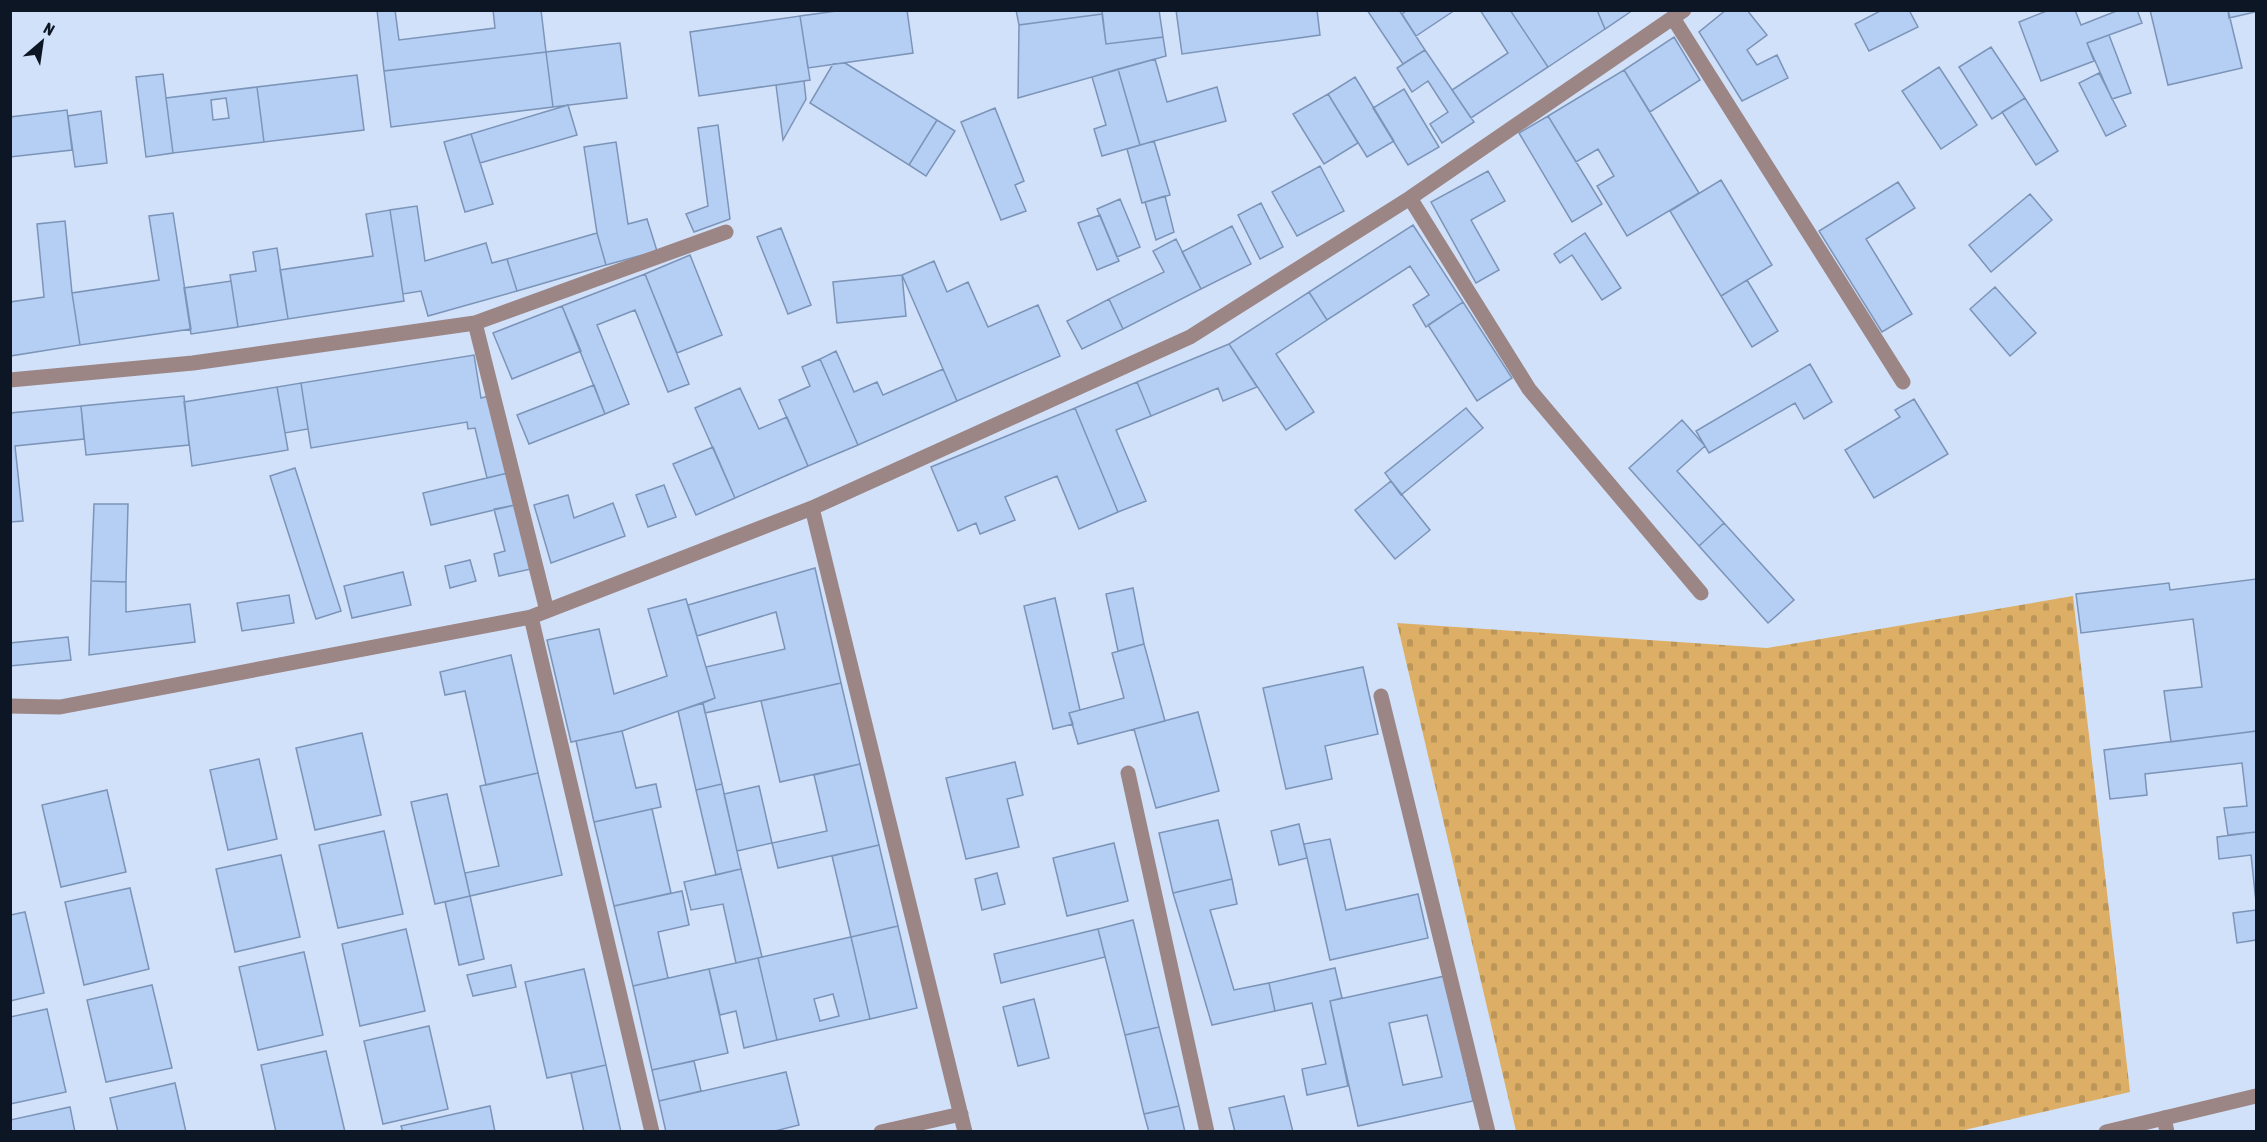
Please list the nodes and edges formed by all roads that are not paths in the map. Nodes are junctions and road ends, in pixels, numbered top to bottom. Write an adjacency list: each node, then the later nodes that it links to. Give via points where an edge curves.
1 (1678, 14): 2 (street); 6 (street)
2 (1410, 198): 7 (street, via 1190,337); 8 (street, via 1529,389)
3 (726, 232): 4 (street)
4 (475, 324): 5 (street, via 192,363); 9 (street)
5 (10, 380)
6 (1903, 382)
7 (812, 508): 9 (street); 15 (street)
8 (1701, 593)
9 (547, 610): 10 (street)
10 (531, 617): 12 (street, via 60,707); 17 (street)
11 (1380, 696): 21 (street)
12 (10, 705)
13 (1128, 773): 20 (street)
14 (2256, 1096): 16 (street)
15 (961, 1114): 18 (street); 19 (street)
16 (2166, 1125): 22 (street)
17 (652, 1131)
18 (881, 1131)
19 (965, 1131)
20 (1207, 1131)
21 (1488, 1131)
22 (2106, 1131)

